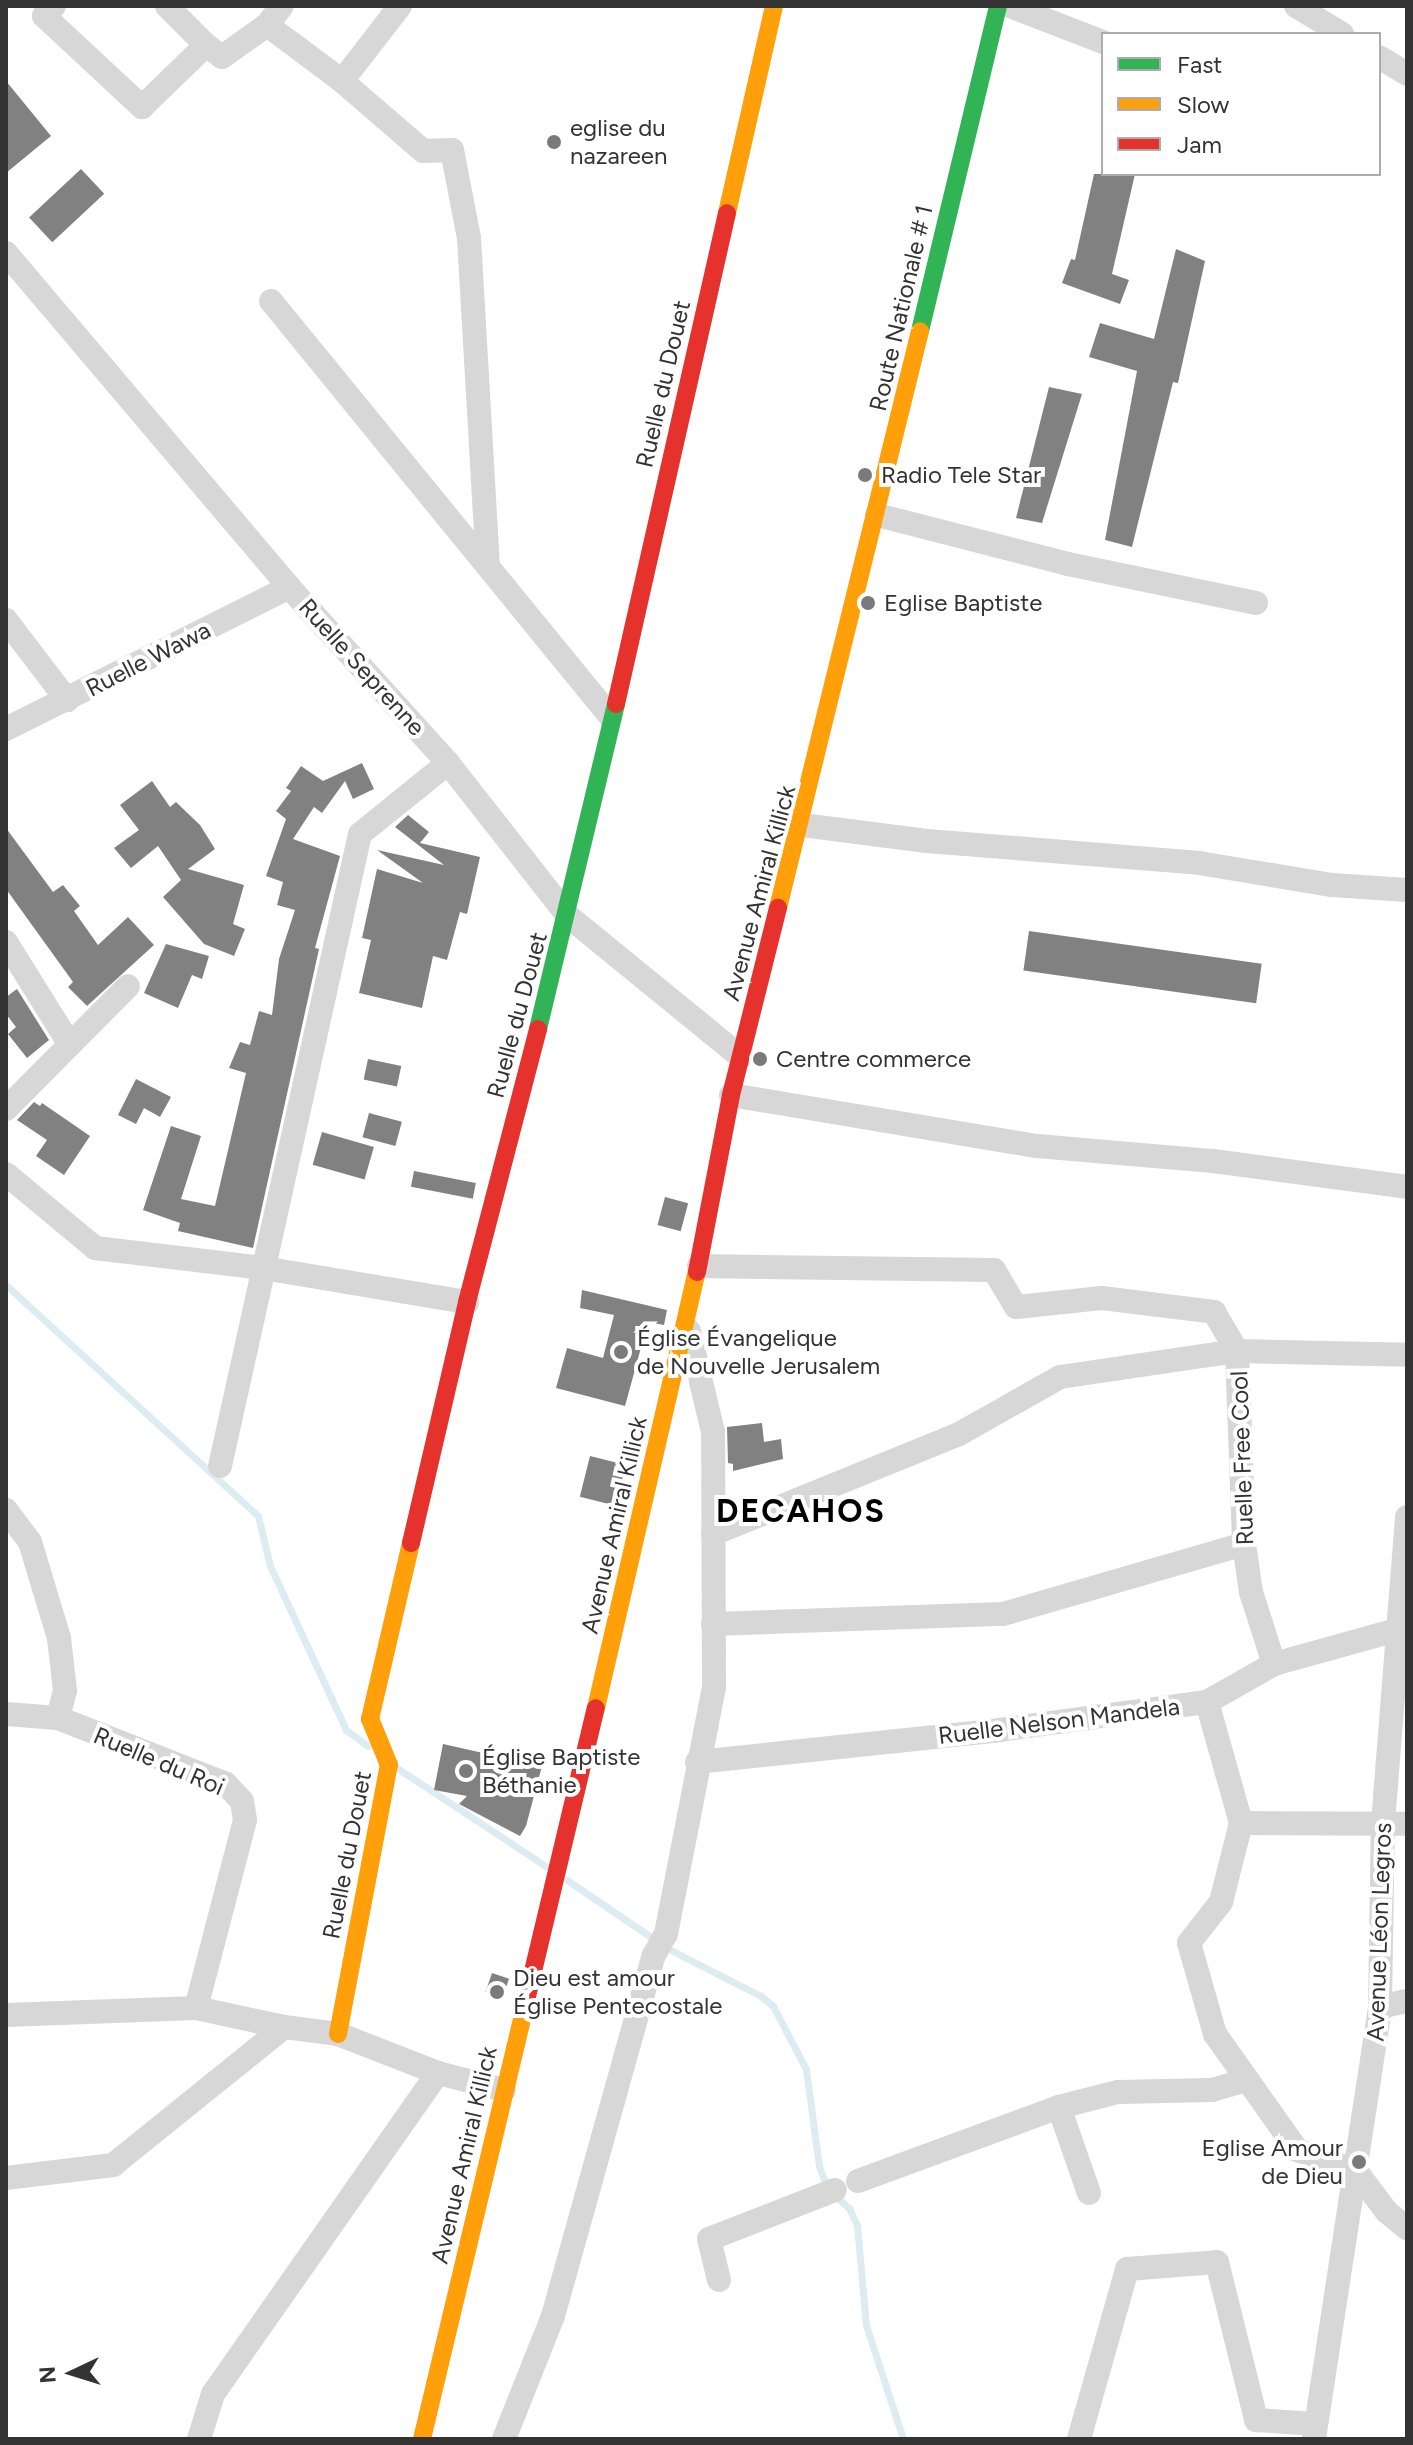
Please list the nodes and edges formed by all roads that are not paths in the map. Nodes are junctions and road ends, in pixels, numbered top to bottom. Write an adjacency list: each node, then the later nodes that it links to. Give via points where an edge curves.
1 (54, 6): 11 (street, via 44,16 142,107)
2 (167, 6): 11 (street)
3 (400, 6): 14 (street)
4 (774, 6): 24 (main road, Ruelle du Douet)
5 (998, 6): 17 (main road, Route Nationale # 1)
6 (1010, 6): 10 (street)
7 (1296, 6): 9 (street)
8 (274, 16): 11 (street, via 222,57); 14 (street)
9 (1339, 32)
10 (1101, 41)
11 (206, 45)
12 (1381, 58): 13 (street)
13 (1407, 74)
14 (342, 81): 18 (street, via 423,151 452,150 469,238)
15 (6, 253): 19 (street, Ruelle Seprenne)
16 (271, 301): 18 (street)
17 (877, 515): 20 (street, via 1068,564); 22 (main road, Route Nationale # 1)
18 (488, 564): 24 (street)
19 (289, 587): 23 (street, Ruelle Wawa); 26 (street, Ruelle Seprenne)
20 (1256, 603)
21 (6, 620): 23 (street)
22 (851, 622): 27 (main road, Avenue Amiral Killick)
23 (67, 700): 25 (street, Ruelle Wawa)
24 (610, 716): 29 (main road, Ruelle du Douet)
25 (6, 729)
26 (448, 763): 29 (street, Ruelle Seprenne); 39 (street, via 360,834)
27 (802, 825): 28 (street, via 927,841 1199,863 1332,885); 33 (main road, Avenue Amiral Killick)
28 (1407, 890)
29 (568, 916): 33 (street, Ruelle Seprenne); 40 (main road, Ruelle du Douet)
30 (6, 942): 32 (street)
31 (128, 986): 32 (street)
32 (70, 1045): 35 (street)
33 (741, 1057): 34 (main road, Avenue Amiral Killick)
34 (731, 1095): 37 (street, via 1037,1146 1213,1161); 38 (main road, Avenue Amiral Killick)
35 (6, 1109)
36 (6, 1174): 39 (street, via 95,1248)
37 (1407, 1187)
38 (699, 1266): 41 (main road, Avenue Amiral Killick); 42 (street, Ruelle Free Cool, via 994,1270 1016,1307 1102,1298 1214,1312)
39 (263, 1268): 40 (street); 44 (street)
40 (467, 1302): 64 (main road, Ruelle du Douet, via 370,1719 389,1765)
41 (687, 1324): 47 (street, via 713,1432); 67 (main road, Avenue Amiral Killick)
42 (1237, 1351): 43 (street); 47 (street, via 1060,1377 959,1434); 48 (street, Ruelle Free Cool)
43 (1407, 1355)
44 (220, 1466)
45 (6, 1510): 55 (street, via 30,1542 59,1638 65,1691)
46 (1407, 1517): 50 (street, Avenue Léon Legros)
47 (713, 1534): 49 (street)
48 (1244, 1544): 49 (street, via 1003,1614); 52 (street, Ruelle Free Cool, via 1251,1592)
49 (713, 1624): 56 (street, via 714,1686)
50 (1402, 1629): 51 (street, Avenue Léon Legros); 52 (street, Ruelle Nelson Mandela)
51 (1400, 1659): 58 (street, Avenue Léon Legros)
52 (1274, 1664): 53 (street, Ruelle Nelson Mandela)
53 (1207, 1702): 56 (street, Ruelle Nelson Mandela); 57 (street)
54 (6, 1714): 55 (street, Ruelle du Roi)
55 (58, 1718): 61 (street, Ruelle du Roi, via 226,1784 242,1801 245,1820)
56 (697, 1762): 79 (street, via 666,1934 653,1957 553,2316)
57 (1241, 1823): 58 (street); 66 (street, via 1221,1902 1189,1943 1215,2034)
58 (1395, 1824): 60 (street, Avenue Léon Legros)
59 (1407, 2001): 60 (street)
60 (1380, 2007): 69 (street, Avenue Léon Legros)
61 (196, 2008): 62 (street); 63 (street)
62 (6, 2015)
63 (284, 2027): 64 (street); 70 (street, via 113,2165)
64 (338, 2034): 65 (street)
65 (438, 2073): 67 (street); 77 (street, via 213,2394)
66 (1248, 2080): 68 (street, via 1212,2090 1118,2092); 69 (street, via 1297,2150)
67 (504, 2090): 78 (main road, Avenue Amiral Killick)
68 (1059, 2107): 71 (street); 73 (street)
69 (1356, 2171): 74 (street, via 1387,2212); 76 (street, Avenue Léon Legros)
70 (6, 2178)
71 (858, 2181)
72 (835, 2190): 75 (street, via 709,2239)
73 (1089, 2193)
74 (1407, 2228)
75 (719, 2280)
76 (1315, 2432): 80 (street, via 1256,2420 1217,2262 1127,2269)
77 (199, 2439)
78 (422, 2439)
79 (504, 2439)
80 (1079, 2439)

